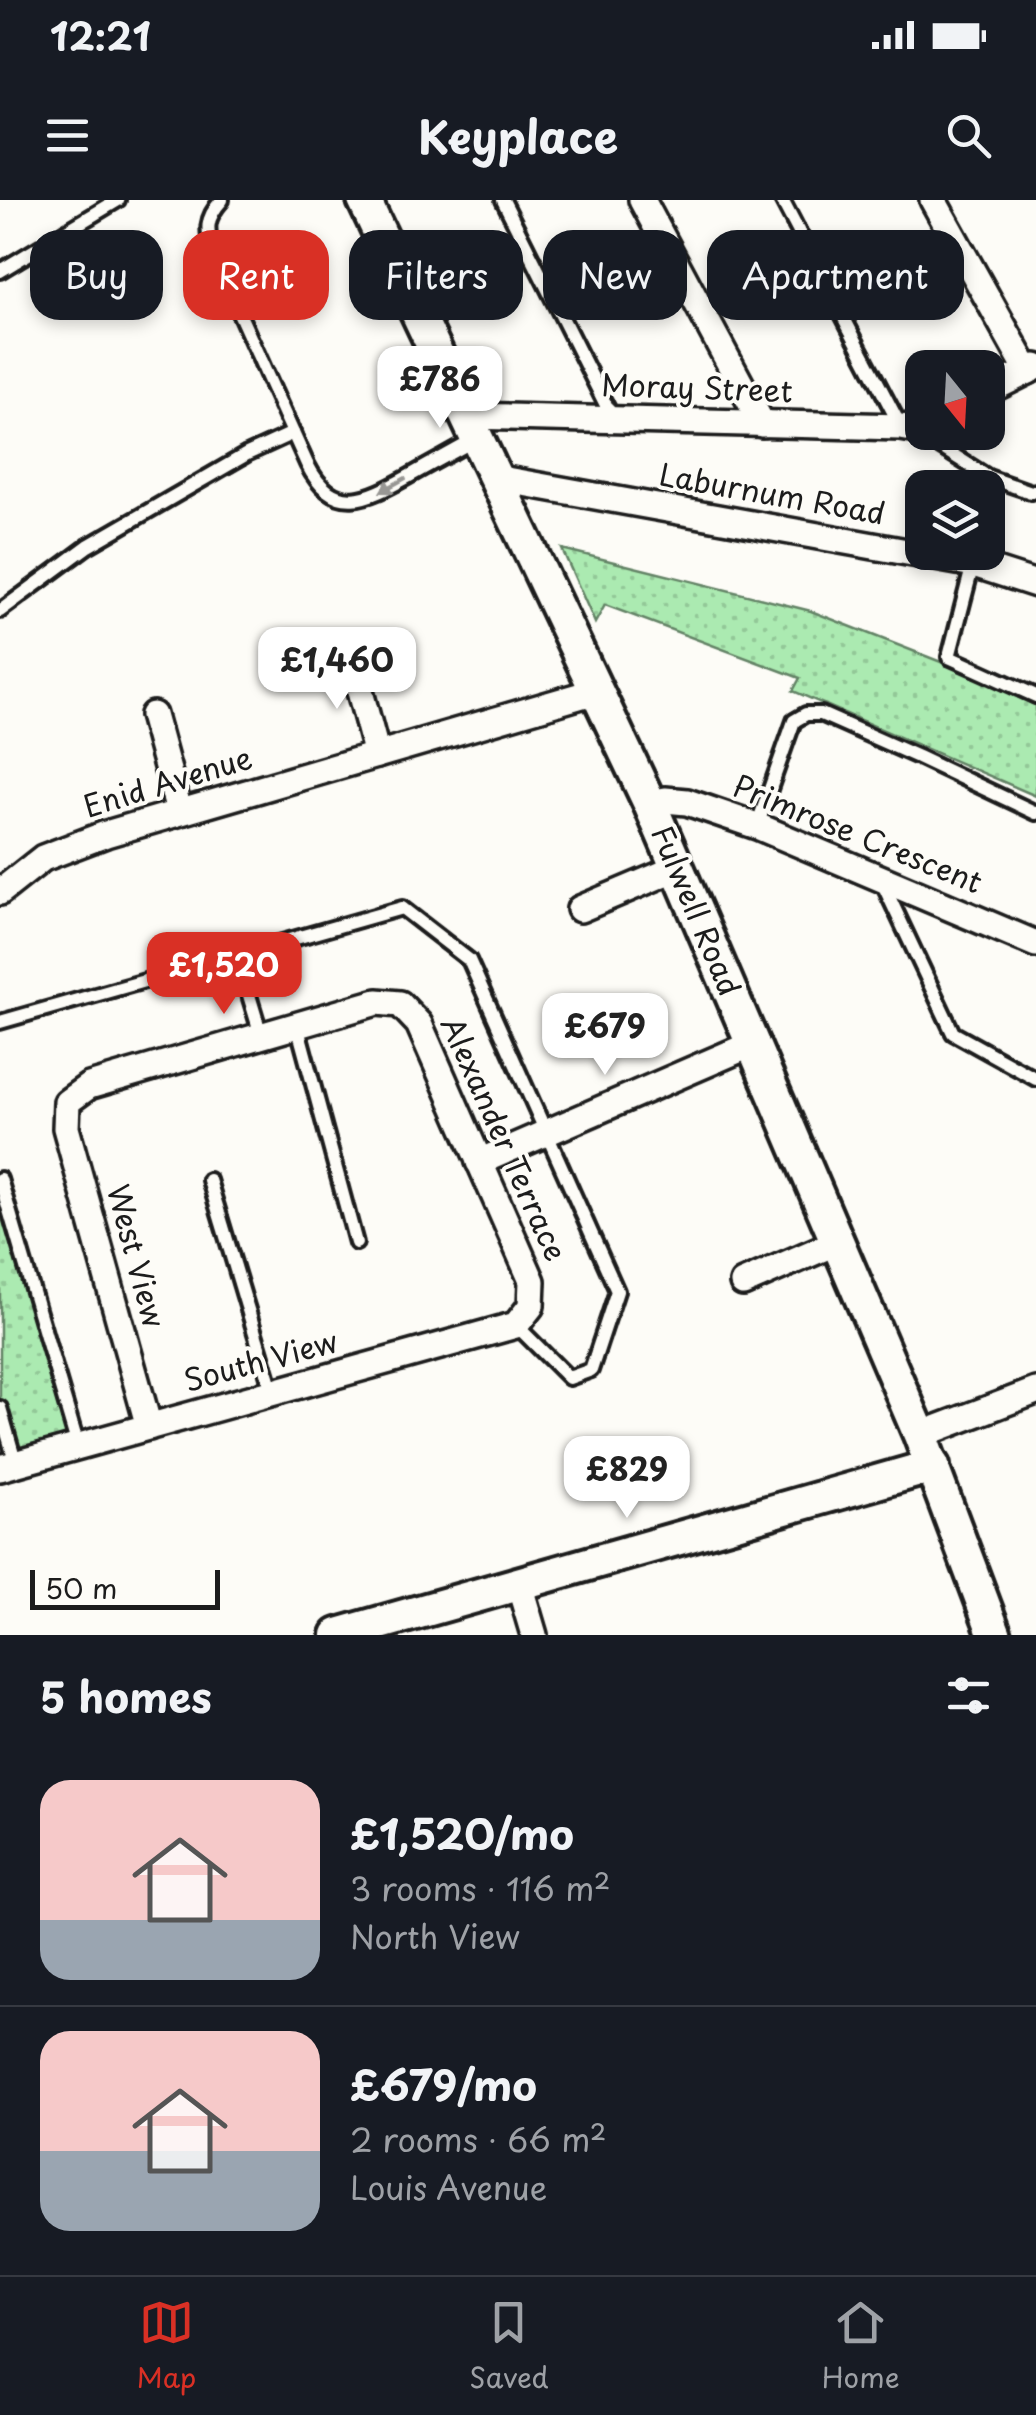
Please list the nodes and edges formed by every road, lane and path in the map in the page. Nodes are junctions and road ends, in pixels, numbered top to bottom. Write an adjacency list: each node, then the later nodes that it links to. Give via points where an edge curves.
1 (118, 200): 8 (lane)
2 (222, 200): 16 (lane, via 208,217 213,255)
3 (364, 200): 14 (street, Fulwell Road)
4 (503, 200): 12 (lane)
5 (642, 200): 13 (street)
6 (782, 200): 11 (lane)
7 (933, 200): 9 (street)
8 (0, 271)
9 (1032, 369): 10 (street)
10 (1005, 383)
11 (905, 415)
12 (612, 419): 13 (street, Moray Street); 14 (street, Moray Street)
13 (762, 424): 15 (street, Moray Street)
14 (473, 427): 16 (lane, one-way to 16, via 372,497 350,499 314,480); 19 (street, Fulwell Road)
15 (905, 427)
16 (293, 434): 26 (lane, via 88,546)
17 (943, 450): 18 (lane)
18 (971, 470)
19 (495, 478): 22 (street, Laburnum Road); 28 (street, Fulwell Road)
20 (1005, 486): 21 (lane)
21 (1036, 491)
22 (905, 546)
23 (972, 570): 29 (lane, via 950,656)
24 (1003, 570): 25 (street, Laburnum Road)
25 (1036, 584)
26 (0, 611)
27 (350, 654): 31 (street)
28 (596, 691): 31 (street, Enid Avenue); 32 (street, Fulwell Road)
29 (1036, 696)
30 (153, 715): 33 (street)
31 (377, 755): 33 (street, Enid Avenue)
32 (650, 804): 35 (street, Primrose Crescent, via 687,802); 36 (street, Fulwell Road)
33 (179, 811): 38 (street, Enid Avenue, via 43,858)
34 (1036, 813): 35 (lane, via 822,714 806,714 794,721)
35 (757, 826): 37 (street, Primrose Crescent)
36 (677, 868): 39 (street); 45 (street, Fulwell Road)
37 (880, 877): 40 (street, Primrose Crescent); 46 (lane, via 953,1033)
38 (0, 892)
39 (580, 908)
40 (1036, 944)
41 (237, 955): 42 (lane); 44 (lane); 47 (lane, via 402,908 468,960)
42 (0, 1022)
43 (297, 1026): 44 (street); 48 (street, Alexander Terrace, via 377,1002 400,1004 418,1024); 51 (lane)
44 (261, 1035): 58 (street, West View, via 89,1086 67,1102 66,1128)
45 (752, 1044): 47 (street); 52 (street, Fulwell Road)
46 (1036, 1079)
47 (547, 1134): 48 (street); 54 (lane, via 617,1291 591,1370 569,1378)
48 (479, 1162): 54 (street, Alexander Terrace, via 532,1281)
49 (0, 1179): 60 (lane)
50 (209, 1180): 56 (lane)
51 (356, 1242)
52 (837, 1242): 53 (street); 59 (street, Fulwell Road)
53 (742, 1282)
54 (524, 1316): 56 (street, South View)
55 (1036, 1392): 59 (street)
56 (273, 1393): 58 (street, South View)
57 (0, 1408): 61 (lane)
58 (149, 1427): 60 (street, South View)
59 (920, 1435): 62 (street, Fulwell Road)
60 (78, 1446): 61 (street, South View)
61 (8, 1466)
62 (933, 1466): 63 (street); 66 (street, Fulwell Road)
63 (519, 1584): 64 (street); 65 (street)
64 (338, 1635)
65 (534, 1635)
66 (995, 1635)

